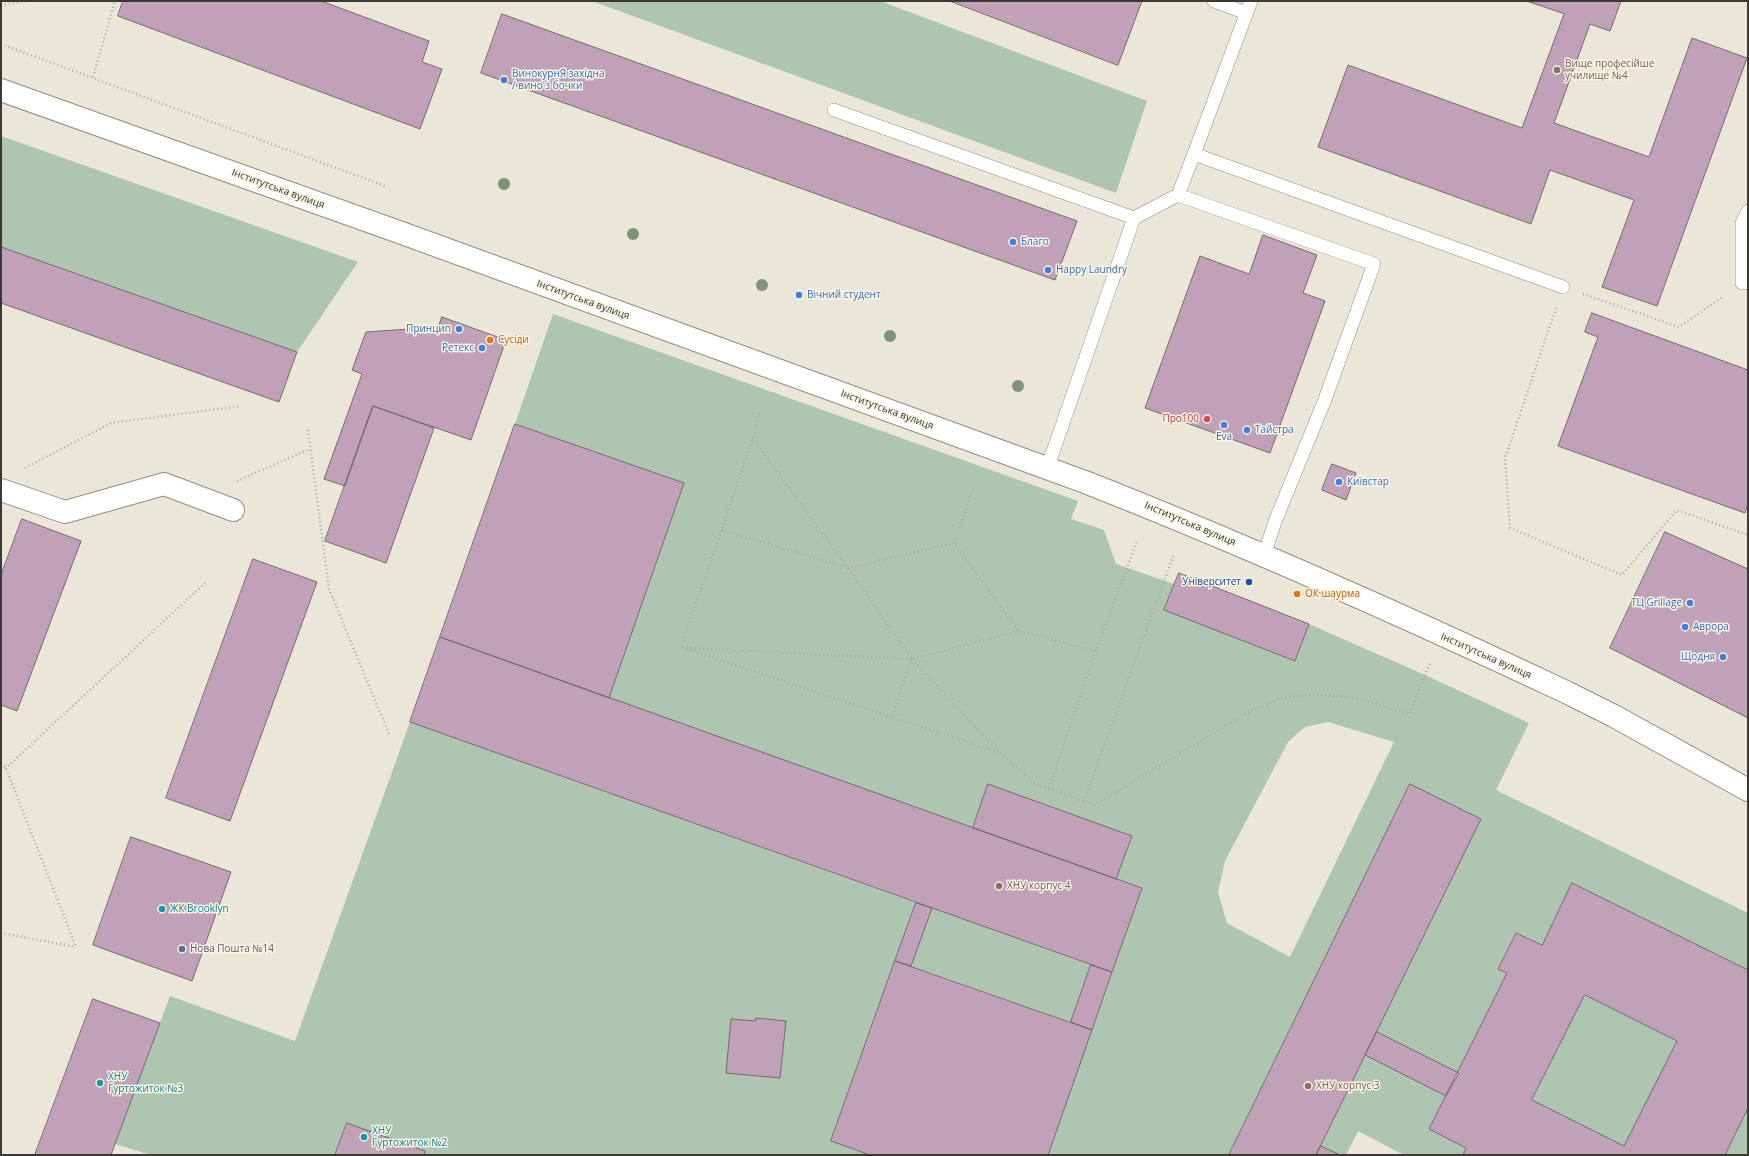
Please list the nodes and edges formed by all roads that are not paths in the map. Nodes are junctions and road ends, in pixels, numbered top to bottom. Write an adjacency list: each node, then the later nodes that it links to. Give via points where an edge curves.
1 (1214, 1): 2 (lane)
2 (1249, 7): 5 (lane)
3 (1, 90): 11 (street, Інститутська вулиця, via 399,232)
4 (834, 110): 8 (lane)
5 (1194, 154): 6 (lane); 10 (lane)
6 (1178, 195): 8 (lane); 14 (lane, via 1374,264 1324,402)
7 (1748, 211): 9 (lane, via 1742,223)
8 (1134, 218): 11 (lane)
9 (1745, 283)
10 (1563, 288)
11 (1047, 469): 14 (street, Інститутська вулиця, via 1177,518)
12 (1, 490): 13 (street, via 65,512 164,484)
13 (232, 510)
14 (1264, 555): 15 (street, Інститутська вулиця, via 1597,707)
15 (1748, 790)

